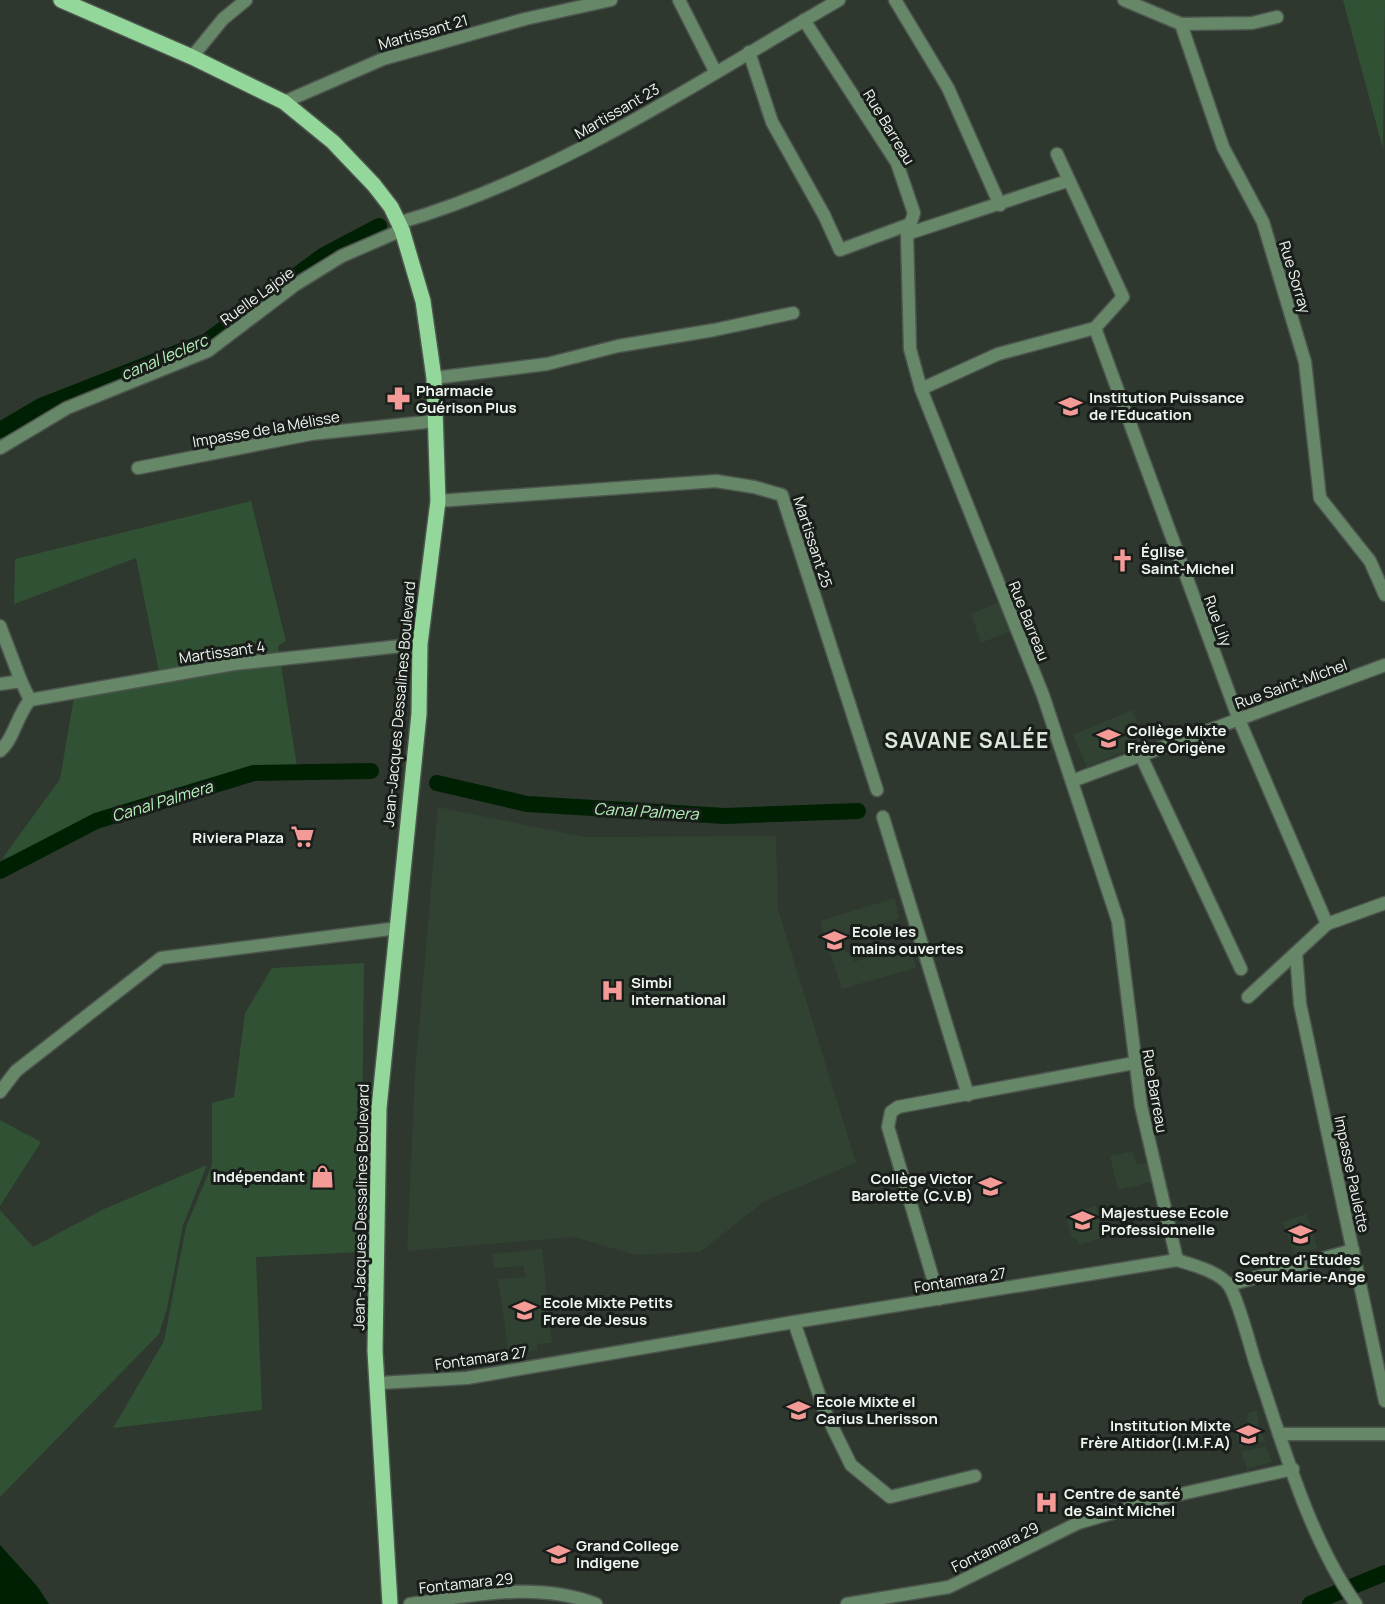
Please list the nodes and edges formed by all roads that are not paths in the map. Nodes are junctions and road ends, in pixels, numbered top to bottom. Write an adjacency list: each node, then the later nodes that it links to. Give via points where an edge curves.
1 (61, 0): 12 (main road, Jean-Jacques Dessalines Boulevard)
2 (246, 0): 12 (street, via 223,19)
3 (611, 0): 14 (street, Martissant 21, via 382,58)
4 (679, 0): 13 (street)
5 (839, 0): 9 (street, Martissant 23)
6 (895, 0): 17 (street, via 948,88)
7 (1124, 0): 10 (street)
8 (1277, 17): 10 (street, via 1252,23)
9 (804, 20): 11 (street, Martissant 23); 19 (street, Rue Barreau, via 897,163 914,213)
10 (1181, 24): 28 (street, Rue Sorray, via 1223,147 1263,222 1305,362 1320,498 1370,561)
11 (749, 52): 13 (street, Martissant 23); 19 (street, via 772,122 840,250)
12 (192, 57): 14 (main road, Jean-Jacques Dessalines Boulevard)
13 (715, 71): 18 (street, Martissant 23, via 583,149)
14 (284, 102): 18 (main road, Jean-Jacques Dessalines Boulevard, via 333,142 374,185)
15 (1057, 154): 16 (street)
16 (1067, 181): 17 (street); 21 (street, via 1123,297)
17 (1000, 205): 19 (street)
18 (400, 226): 22 (main road, Jean-Jacques Dessalines Boulevard, via 423,302); 25 (street, Ruelle Lajoie, via 342,255 295,285 208,351 66,408)
19 (908, 229): 23 (street, Rue Barreau, via 910,349)
20 (792, 313): 22 (street, via 618,346 547,364)
21 (1095, 328): 23 (street, via 998,354); 35 (street, Rue Lily)
22 (434, 378): 24 (main road, Jean-Jacques Dessalines Boulevard)
23 (921, 389): 38 (street, Rue Barreau, via 1043,695)
24 (436, 421): 26 (street, Impasse de la Mélisse, via 311,434); 27 (main road, Jean-Jacques Dessalines Boulevard)
25 (0, 448)
26 (138, 468)
27 (438, 501): 30 (main road, Jean-Jacques Dessalines Boulevard); 39 (street, Martissant 25, via 716,481 782,495)
28 (1385, 595)
29 (0, 626): 32 (street)
30 (420, 644): 34 (street, Martissant 4, via 234,664); 43 (main road, Jean-Jacques Dessalines Boulevard, via 419,714)
31 (1385, 665): 35 (street, Rue Saint-Michel)
32 (21, 681): 33 (street); 34 (street)
33 (0, 684)
34 (30, 700): 36 (street)
35 (1239, 720): 37 (street, Rue Saint-Michel); 42 (street, Rue Lily)
36 (0, 751)
37 (1141, 756): 38 (street, Rue Saint-Michel); 45 (street)
38 (1072, 781): 47 (street, Rue Barreau, via 1118,921)
39 (877, 790)
40 (884, 817): 49 (street)
41 (1385, 903): 42 (street)
42 (1328, 924): 44 (street)
43 (398, 928): 48 (street, via 161,958 16,1071); 55 (main road, Jean-Jacques Dessalines Boulevard, via 379,1108 375,1351)
44 (1296, 953): 46 (street); 50 (street, Impasse Paulette, via 1300,1004)
45 (1241, 969)
46 (1248, 998)
47 (1134, 1062): 49 (street); 51 (street, Rue Barreau)
48 (0, 1092)
49 (968, 1095): 53 (street, via 898,1107 889,1117 888,1127)
50 (1353, 1250): 52 (street); 56 (street, Impasse Paulette)
51 (1177, 1260): 52 (street, Fontamara 27, via 1198,1266); 53 (street, Fontamara 27)
52 (1229, 1285): 57 (street)
53 (939, 1299): 54 (street, Fontamara 27)
54 (794, 1322): 55 (street, Fontamara 27, via 467,1378); 60 (street, via 825,1412 851,1465 890,1497)
55 (379, 1383): 61 (main road, Jean-Jacques Dessalines Boulevard)
56 (1385, 1401)
57 (1280, 1434): 58 (street); 59 (street)
58 (1385, 1434)
59 (1293, 1469): 64 (street, Fontamara 29, via 1163,1498 1078,1523 949,1587); 65 (street, via 1339,1581)
60 (975, 1476)
61 (390, 1604)
62 (410, 1604): 63 (street, Fontamara 29, via 503,1592 576,1597)
63 (596, 1604)
64 (847, 1604)
65 (1356, 1604)

